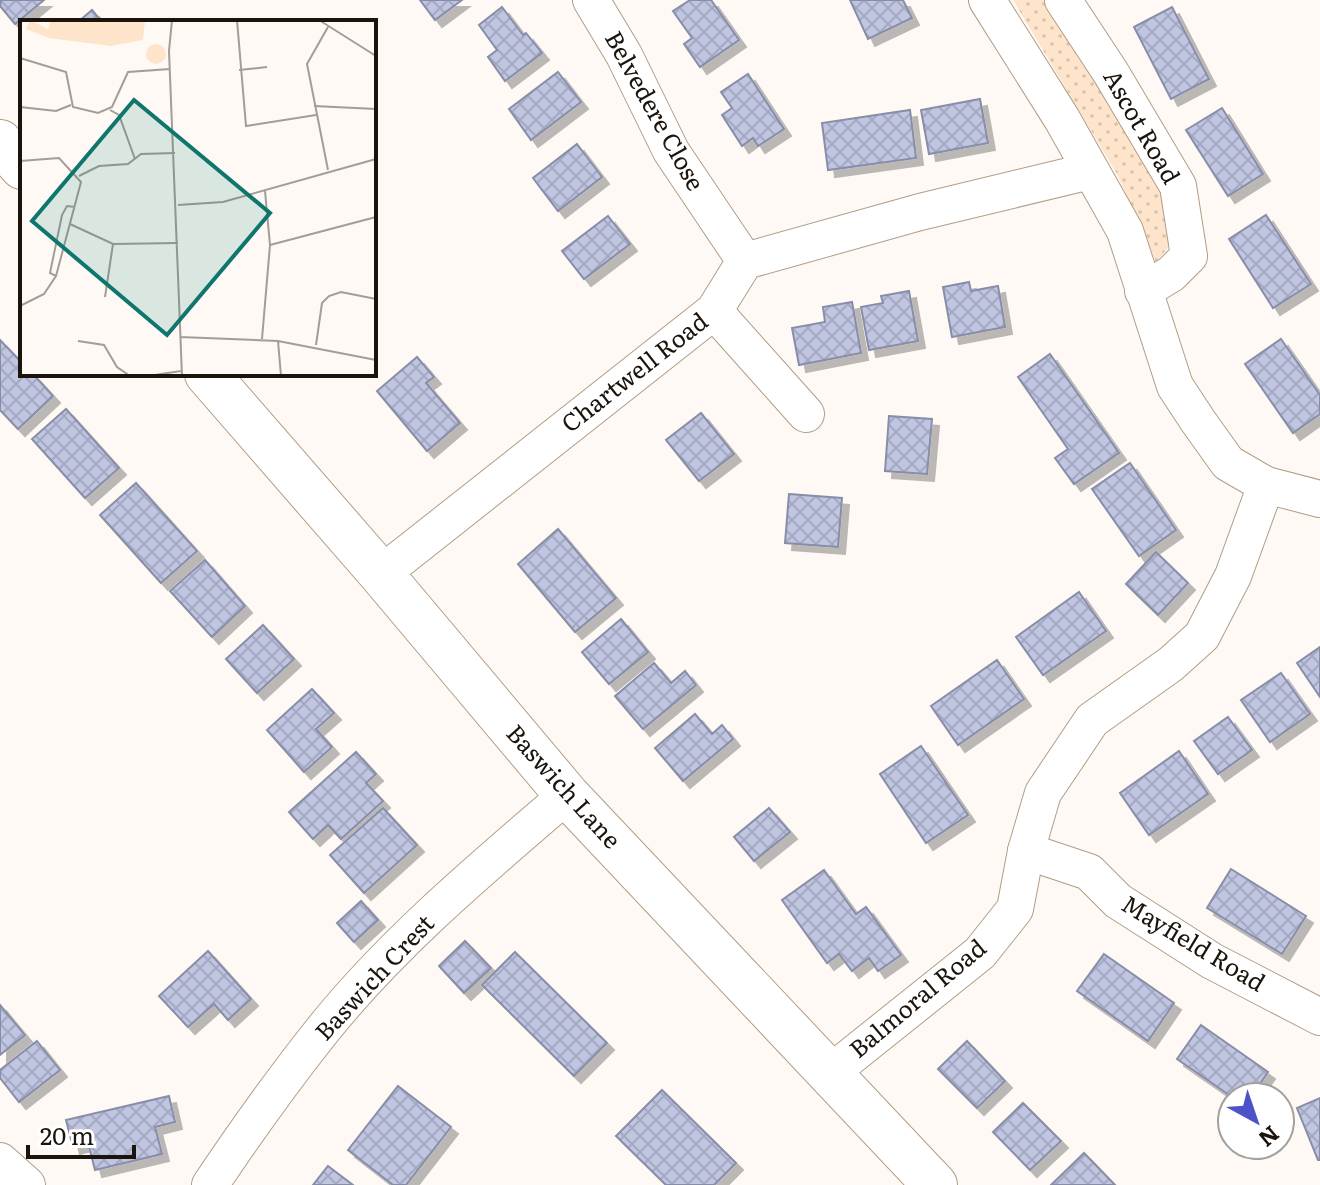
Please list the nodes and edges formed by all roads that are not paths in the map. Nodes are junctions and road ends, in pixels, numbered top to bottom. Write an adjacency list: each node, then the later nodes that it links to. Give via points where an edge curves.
1 (591, 0): 7 (street, Belvedere Close, via 671,151)
2 (987, 0): 6 (street)
3 (1063, 0): 8 (street, Ascot Road, via 1178,186 1189,256)
4 (0, 142): 5 (street)
5 (20, 165)
6 (1090, 171): 7 (street); 8 (street, via 1125,231)
7 (745, 261): 9 (street, Chartwell Road)
8 (1143, 291): 12 (street, via 1175,386 1228,463)
9 (714, 311): 11 (street); 14 (street, Chartwell Road)
10 (209, 376): 14 (street, Baswich Lane)
11 (806, 414)
12 (1266, 485): 13 (street); 16 (street, Balmoral Road, via 1233,576 1202,636 1092,720 1043,793)
13 (1320, 499)
14 (381, 574): 15 (street, Baswich Lane)
15 (567, 795): 18 (street, Baswich Lane); 21 (street, Baswich Crest, via 381,965 322,1030)
16 (1026, 851): 17 (street, Mayfield Road, via 1089,872 1118,901 1212,961); 18 (street, Balmoral Road, via 1015,909 980,953)
17 (1320, 1017)
18 (830, 1073): 22 (street, Baswich Lane)
19 (0, 1161): 20 (street)
20 (27, 1185)
21 (210, 1185)
22 (935, 1185)

